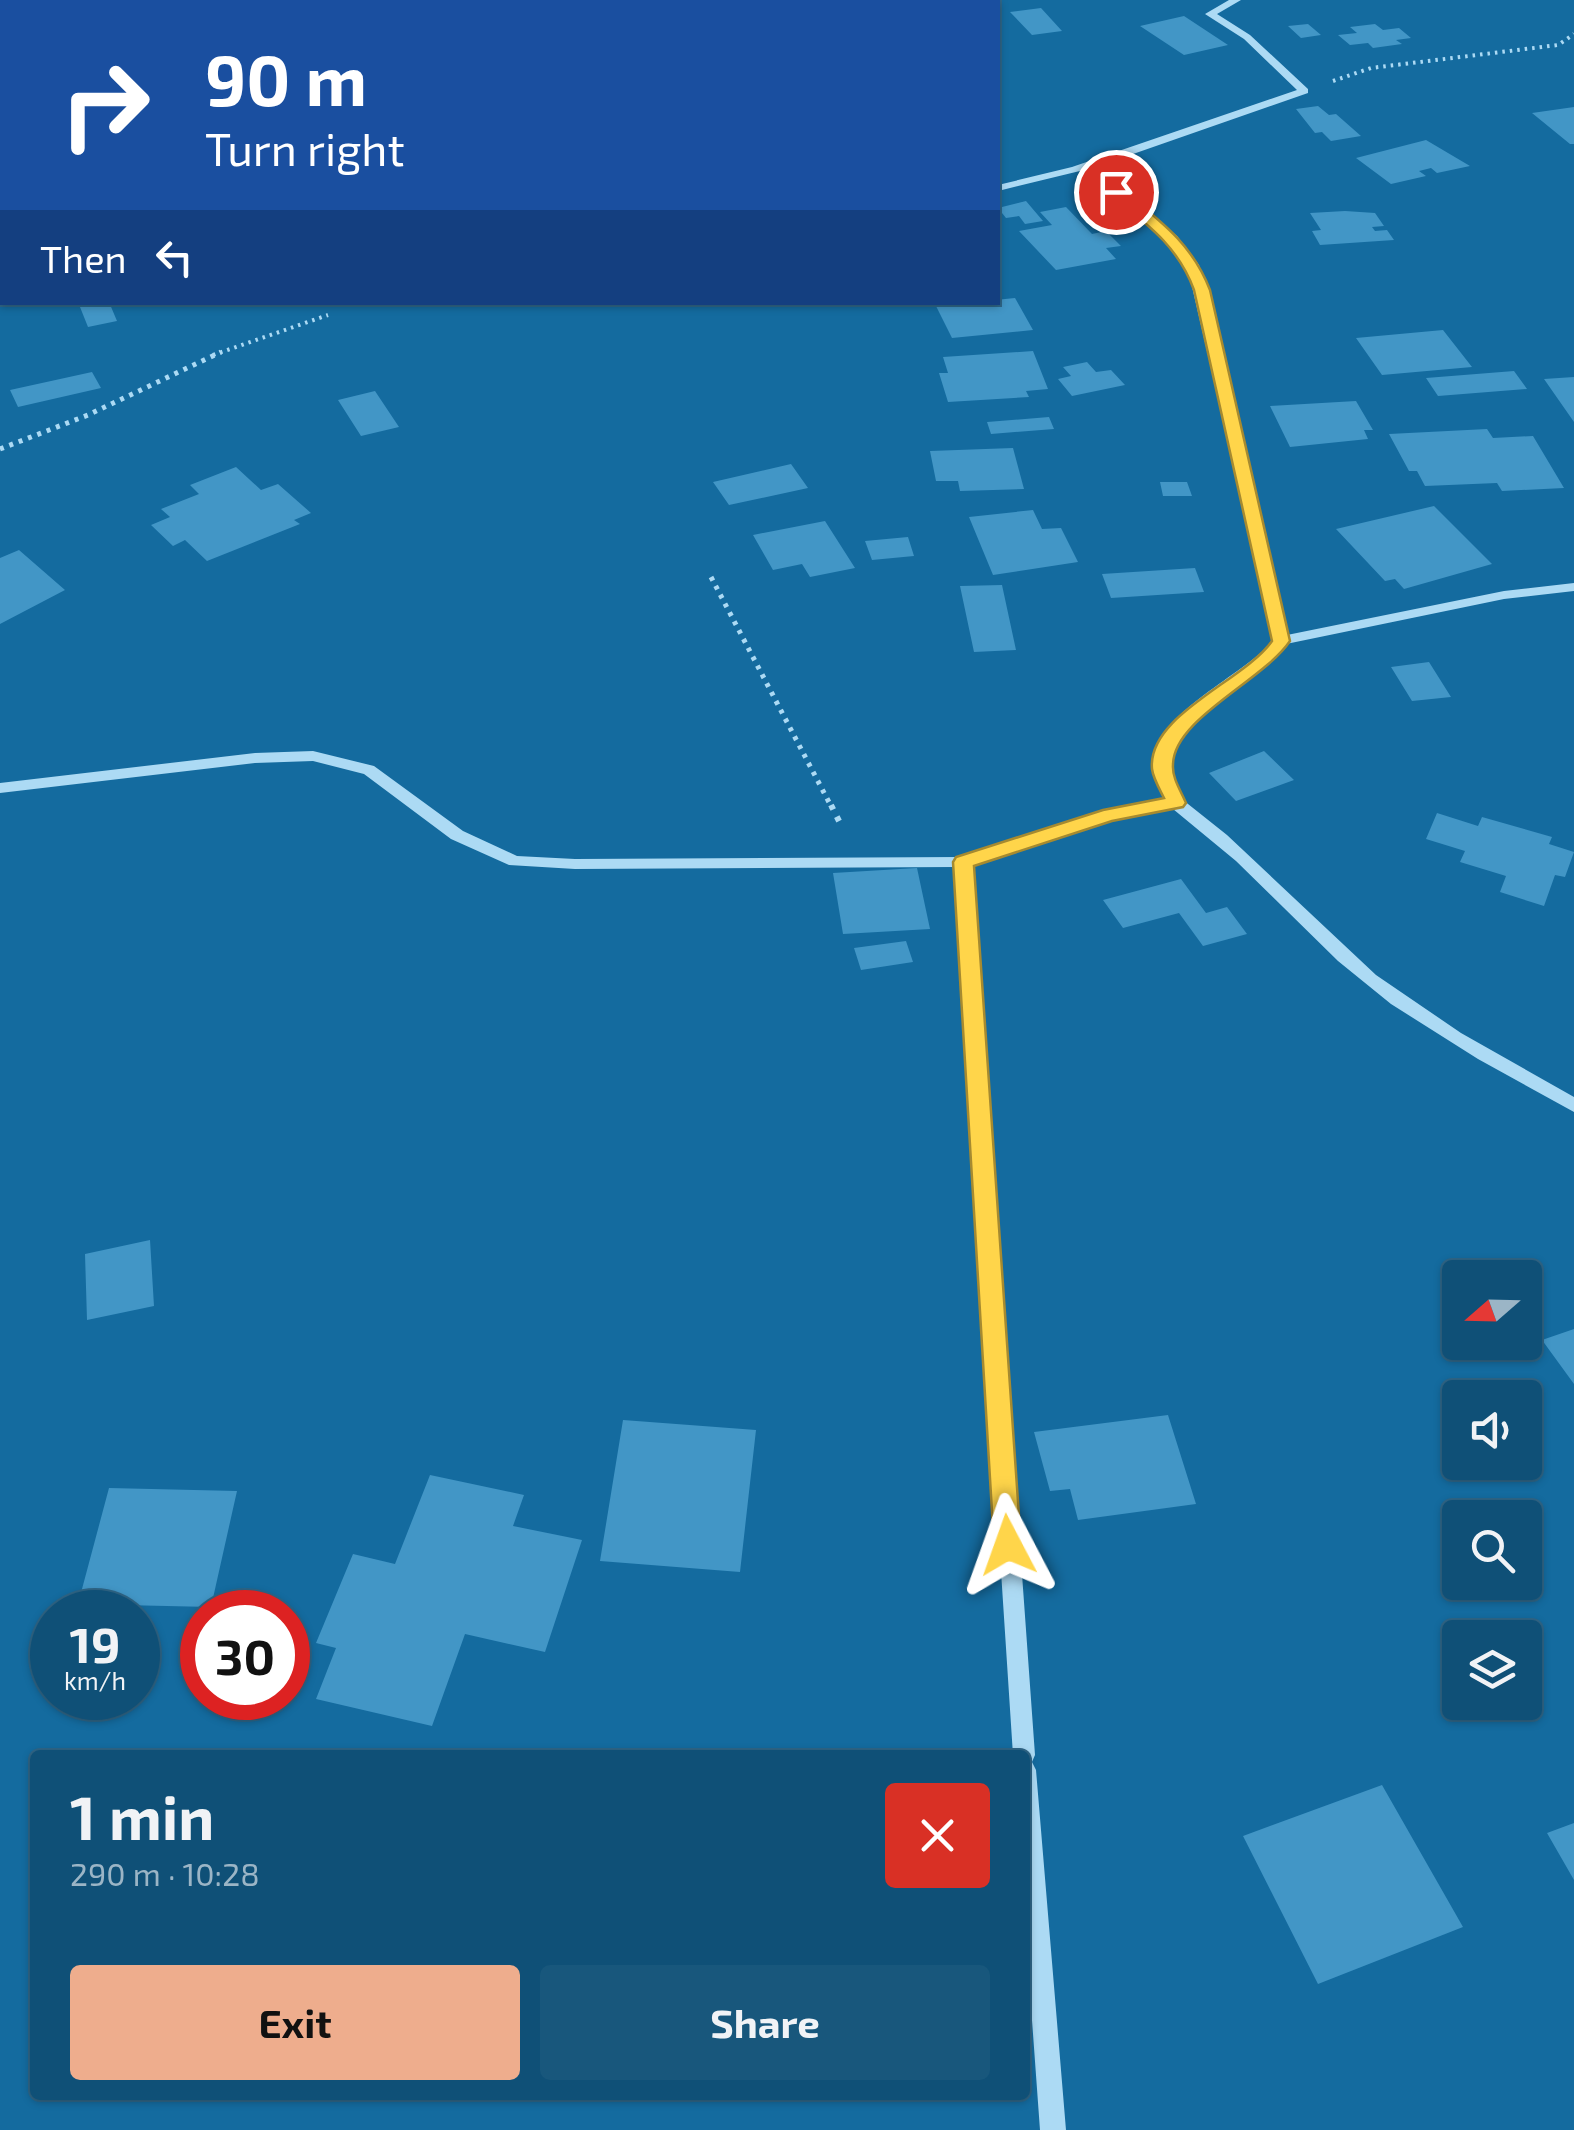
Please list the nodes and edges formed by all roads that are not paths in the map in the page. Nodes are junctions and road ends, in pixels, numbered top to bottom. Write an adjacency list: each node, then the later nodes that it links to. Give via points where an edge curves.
1 (1236, 0): 2 (street, via 1210,14 1304,91)
2 (1088, 169): 3 (street); 5 (street, via 1173,238 1192,265)
3 (1000, 188)
4 (1574, 587): 5 (street, via 1504,594)
5 (1281, 641): 7 (street, via 1268,660 1166,742 1162,770)
6 (0, 788): 8 (street, via 313,756 368,770 457,835 515,860)
7 (1176, 803): 8 (street, via 1110,814); 9 (street, via 1224,835 1345,958 1448,1034)
8 (963, 862): 10 (street)
9 (1574, 1106)
10 (1024, 1750)
11 (1030, 1834): 12 (street)
12 (1053, 2130)

